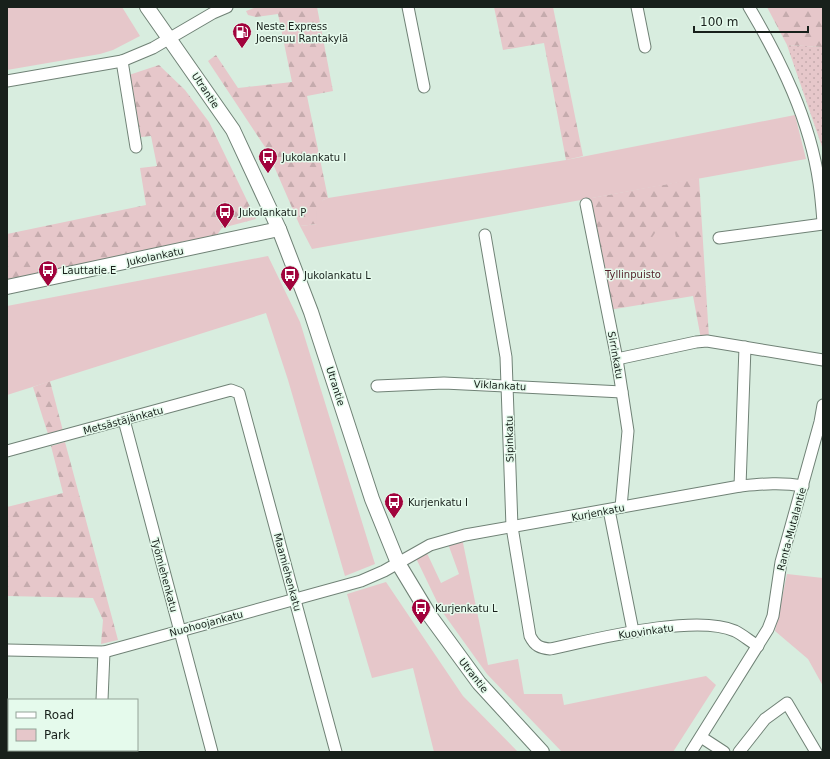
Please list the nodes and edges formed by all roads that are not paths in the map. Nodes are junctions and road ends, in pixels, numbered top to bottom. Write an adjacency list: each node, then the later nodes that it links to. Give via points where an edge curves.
1 (147, 7): 6 (main road, Utrantie)
2 (227, 7): 6 (street)
3 (408, 7): 10 (street)
4 (637, 7): 7 (street)
5 (749, 7): 13 (street, via 776,55 796,99 819,182)
6 (169, 39): 8 (street); 14 (main road, Utrantie, via 233,130)
7 (644, 47)
8 (122, 61): 9 (street); 11 (street)
9 (7, 81)
10 (424, 87)
11 (136, 147)
12 (586, 204): 19 (street, Sirrinkatu)
13 (823, 223): 16 (street)
14 (280, 229): 17 (main road, Jukolankatu); 33 (main road, Utrantie, via 312,312 372,499)
15 (484, 235): 21 (street, Sipinkatu, via 506,357)
16 (719, 238)
17 (7, 287)
18 (745, 347): 19 (street, via 696,342); 20 (street); 28 (street)
19 (617, 359): 23 (street, Sirrinkatu)
20 (823, 360)
21 (508, 385): 22 (street, Viklankatu, via 444,383); 23 (street, Viklankatu); 32 (street, Sipinkatu)
22 (377, 386)
23 (622, 392): 30 (street, Sirrinkatu, via 628,431)
24 (239, 393): 26 (street, Metsästäjänkatu, via 231,390); 34 (street, Maamiehenkatu)
25 (823, 405): 29 (street, Ranta-Mutalantie)
26 (124, 420): 27 (street, Metsästäjänkatu); 35 (street, Työmiehenkatu)
27 (7, 451)
28 (740, 486): 29 (street, Kurjenkatu, via 769,483); 30 (street, Kurjenkatu)
29 (803, 486): 38 (street, Ranta-Mutalantie, via 781,562 773,616)
30 (621, 507): 31 (street, Kurjenkatu)
31 (609, 510): 32 (street, Kurjenkatu); 36 (street)
32 (512, 527): 33 (street, Kurjenkatu, via 465,535 430,545); 37 (street, Sipinkatu)
33 (398, 563): 34 (street, Nuohoojankatu, via 361,581); 45 (main road, Utrantie, via 430,616 479,683)
34 (296, 599): 35 (street, Nuohoojankatu); 44 (street, Maamiehenkatu)
35 (180, 630): 40 (street, Nuohoojankatu); 43 (street, Työmiehenkatu)
36 (633, 631): 37 (street, Kuovinkatu, via 550,649 540,648); 38 (street, Kuovinkatu, via 693,626 721,627 735,631)
37 (533, 642)
38 (758, 646): 42 (street, Ranta-Mutalantie)
39 (7, 650): 40 (street, Nuohoojankatu)
40 (104, 652): 41 (street)
41 (102, 699)
42 (701, 737): 46 (street, Ranta-Mutalantie); 47 (street)
43 (212, 752)
44 (336, 752)
45 (542, 752)
46 (691, 752)
47 (724, 752)
48 (739, 752): 49 (street, via 765,719 787,703)
49 (816, 752)

